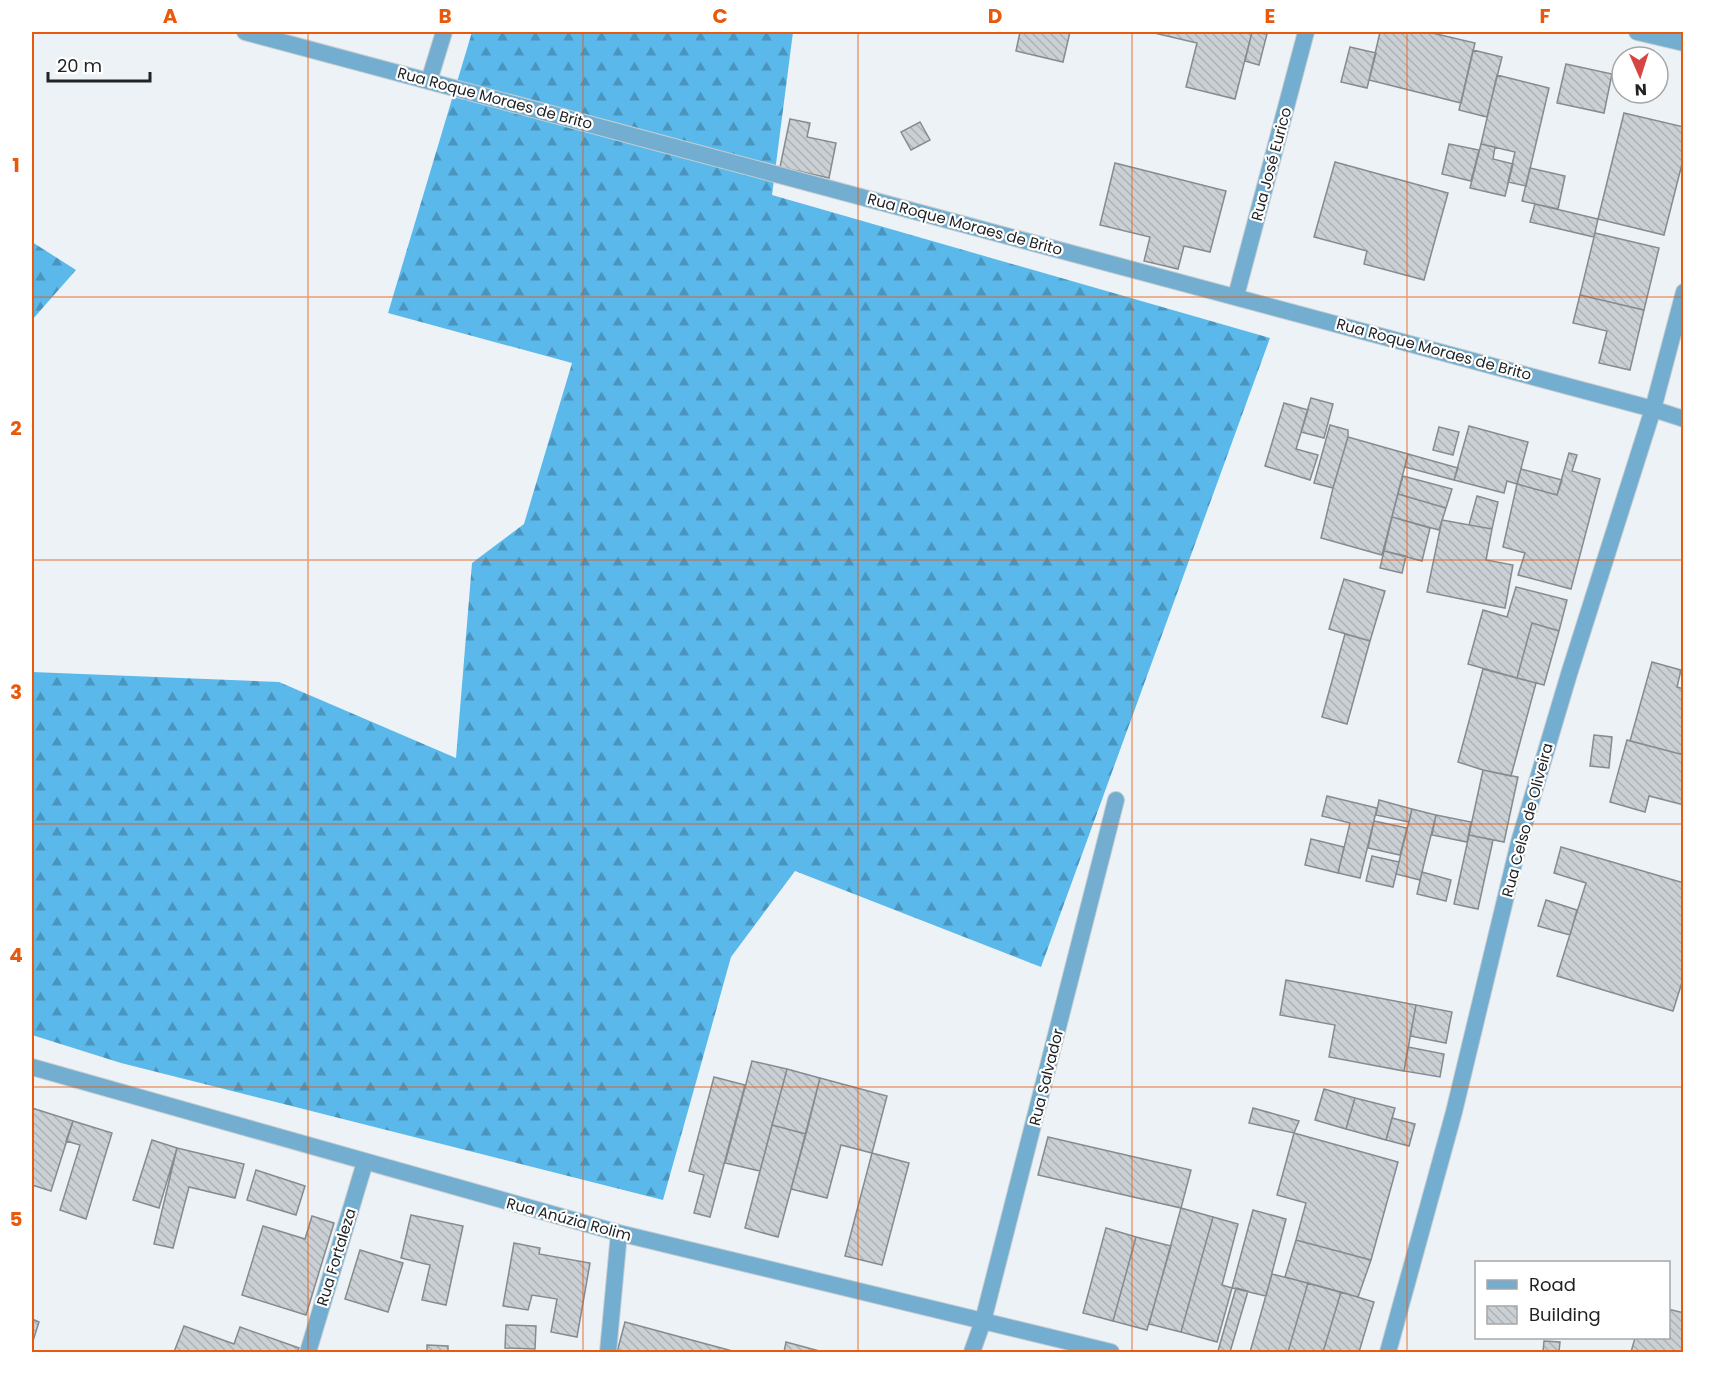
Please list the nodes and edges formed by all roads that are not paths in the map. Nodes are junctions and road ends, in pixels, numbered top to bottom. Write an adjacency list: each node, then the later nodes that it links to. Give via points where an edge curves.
1 (245, 32): 6 (street, Rua Roque Moraes de Brito)
2 (444, 32): 6 (street)
3 (1306, 32): 8 (street, Rua José Eurico)
4 (1637, 32): 5 (street)
5 (1683, 44)
6 (429, 81): 8 (street, Rua Roque Moraes de Brito)
7 (1683, 292): 9 (street, Rua Celso de Oliveira)
8 (1236, 296): 9 (street, Rua Roque Moraes de Brito)
9 (1653, 409): 10 (street, Rua Roque Moraes de Brito); 20 (street, Rua Celso de Oliveira, via 1519,842 1454,1112)
10 (1683, 419)
11 (1116, 800): 15 (street, Rua Salvador)
12 (32, 1067): 13 (street, Rua Anúzia Rolim)
13 (365, 1162): 14 (street, Rua Anúzia Rolim); 16 (street, Rua Fortaleza)
14 (619, 1233): 15 (street, Rua Anúzia Rolim); 17 (street)
15 (983, 1322): 18 (street, Rua Salvador); 19 (street, Rua Anúzia Rolim)
16 (308, 1353)
17 (608, 1353)
18 (972, 1353)
19 (1111, 1353)
20 (1388, 1353)

